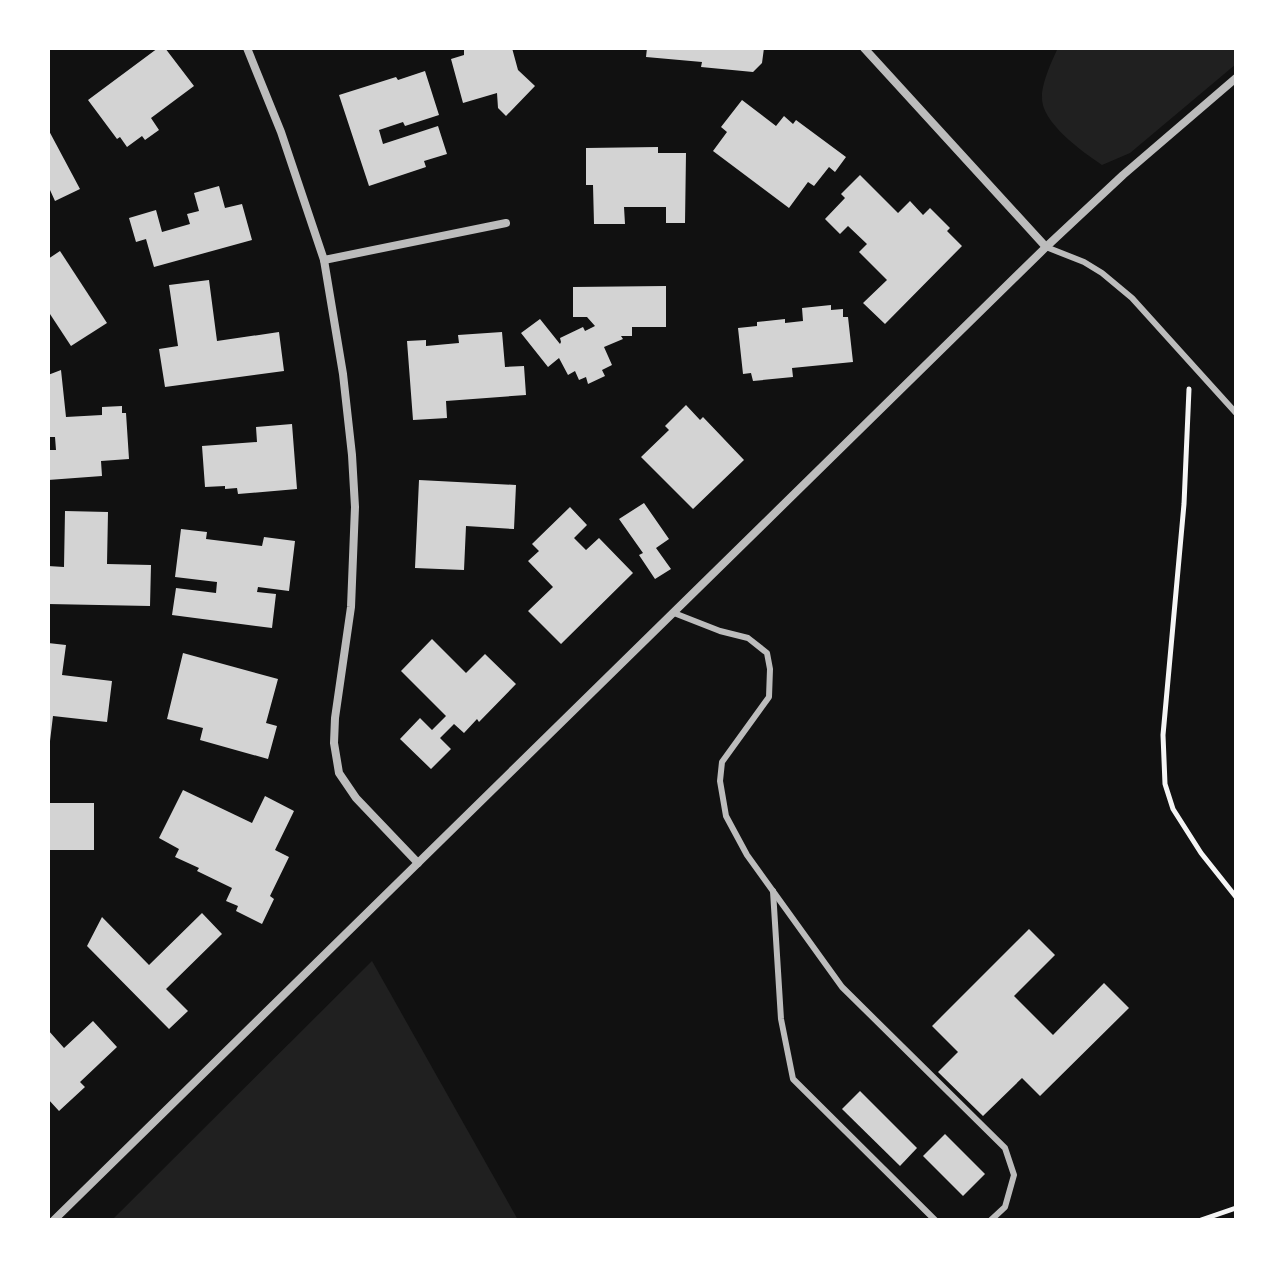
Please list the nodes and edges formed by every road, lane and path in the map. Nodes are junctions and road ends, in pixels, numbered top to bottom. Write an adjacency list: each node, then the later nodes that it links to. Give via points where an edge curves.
1 (247, 48): 6 (street)
2 (864, 48): 5 (street)
3 (1236, 78): 5 (street)
4 (506, 223): 6 (street)
5 (1046, 247): 7 (lane, via 1102,273 1132,298); 9 (street)
6 (324, 260): 10 (street, via 343,374 355,507 351,607 334,743 339,773 356,798)
7 (1188, 362): 8 (lane); 12 (path, via 1184,504 1163,735 1165,784 1173,809)
8 (1236, 413)
9 (674, 613): 10 (street); 11 (lane, via 748,638 767,653 769,697 722,762 720,781 726,816)
10 (418, 863): 14 (street)
11 (773, 891): 15 (lane, via 781,1019 793,1079); 16 (lane, via 842,987 1005,1148 1014,1175 1005,1207)
12 (1236, 897)
13 (1236, 1208): 17 (path)
14 (54, 1220)
15 (935, 1220)
16 (991, 1220)
17 (1201, 1220)

